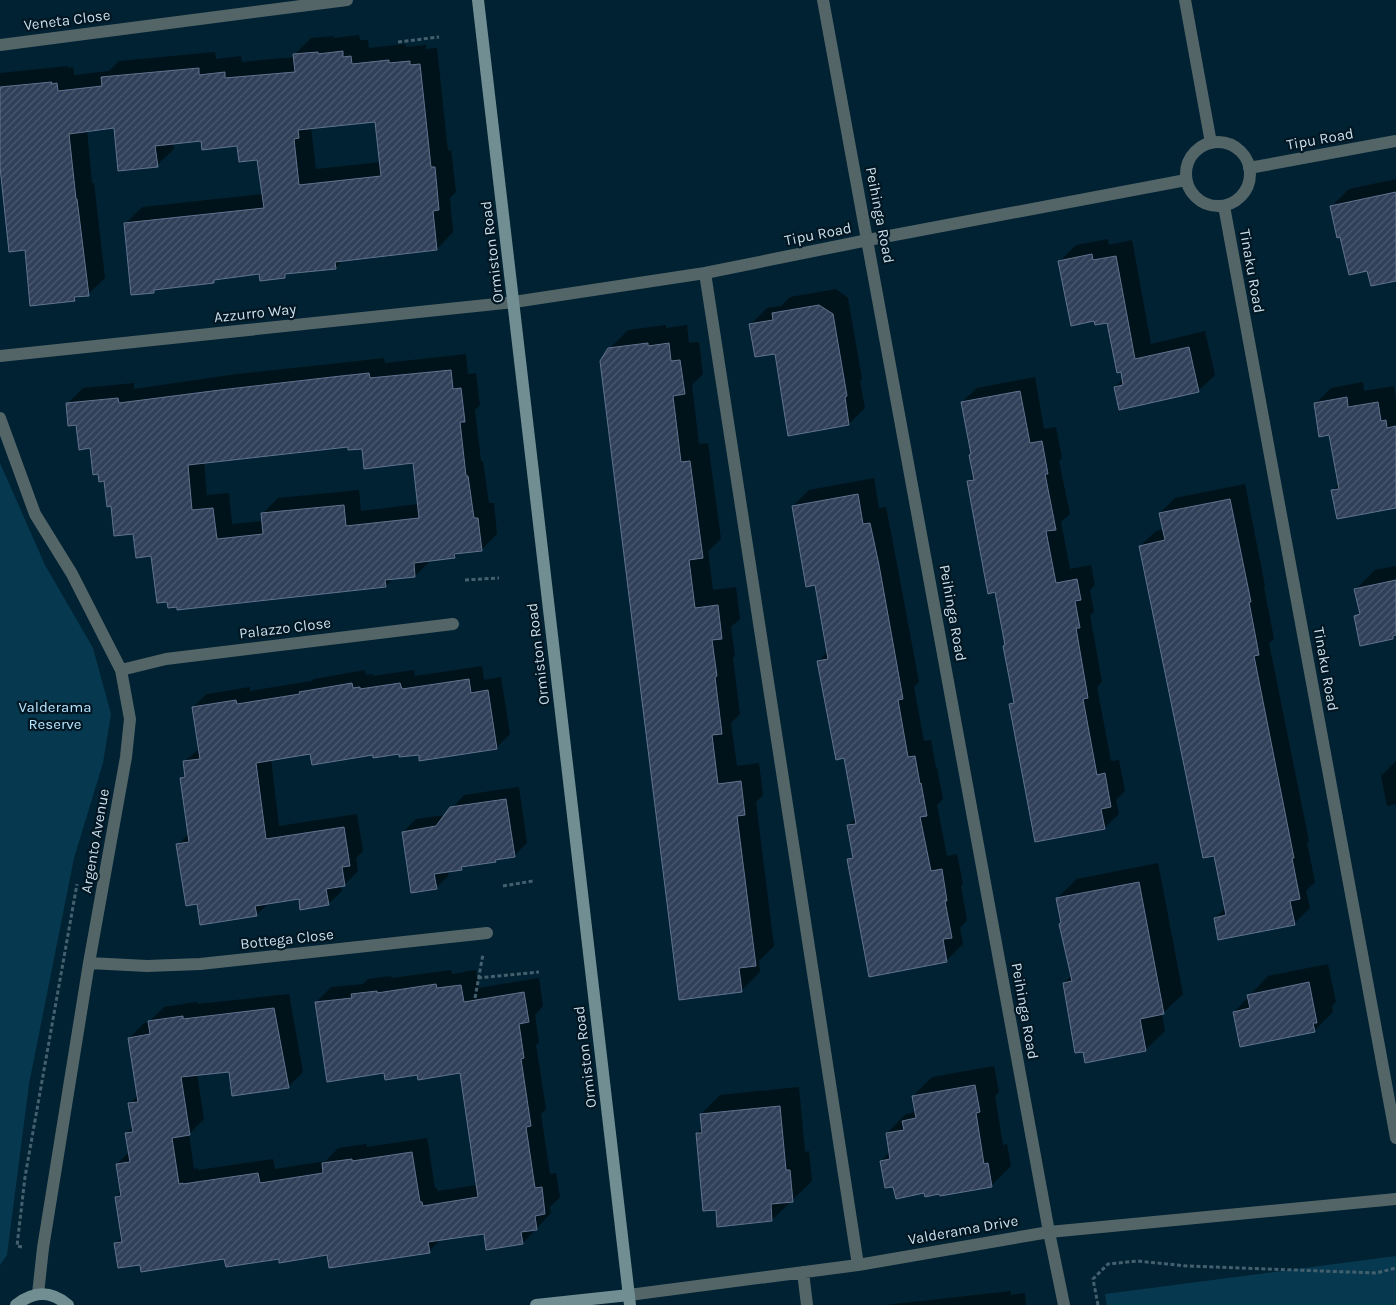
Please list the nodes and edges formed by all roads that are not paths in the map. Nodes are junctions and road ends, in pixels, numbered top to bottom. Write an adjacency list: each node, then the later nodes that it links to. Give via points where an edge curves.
1 (347, 0): 5 (street, Veneta Close)
2 (478, 0): 13 (main road, Ormiston Road)
3 (823, 0): 11 (street, Peihinga Road)
4 (1185, 0): 7 (street)
5 (0, 44)
6 (1396, 142): 8 (street, Tipu Road)
7 (1211, 143): 8 (street, via 1221,142 1239,150); 9 (street, via 1202,146 1188,160)
8 (1249, 168): 10 (street, via 1247,188 1233,203)
9 (1186, 180): 10 (street, via 1189,190 1204,204); 11 (street, Tipu Road)
10 (1224, 206): 20 (street, Tinaku Road)
11 (868, 240): 12 (street, Tipu Road); 22 (street, Peihinga Road)
12 (704, 273): 13 (street, Tipu Road); 23 (street)
13 (514, 302): 14 (street, Azzurro Way); 26 (main road, Ormiston Road)
14 (0, 356)
15 (0, 418): 17 (street, Argento Avenue, via 34,514 72,574)
16 (453, 624): 17 (street, Palazzo Close, via 166,659)
17 (122, 670): 19 (street, Argento Avenue, via 130,719 127,748)
18 (488, 933): 19 (street, Bottega Close, via 200,964)
19 (89, 963): 25 (street, Argento Avenue)
20 (1396, 1138)
21 (1396, 1199): 22 (street, Valderama Drive)
22 (1049, 1232): 23 (street, Valderama Drive); 31 (street, Peihinga Road)
23 (858, 1265): 24 (street, Valderama Drive)
24 (803, 1272): 26 (street, Valderama Drive); 30 (street)
25 (38, 1294): 27 (main road); 28 (main road, via 60,1298)
26 (629, 1300): 29 (main road, Valderama Drive)
27 (16, 1305)
28 (68, 1305)
29 (536, 1305)
30 (807, 1305)
31 (1064, 1305)

